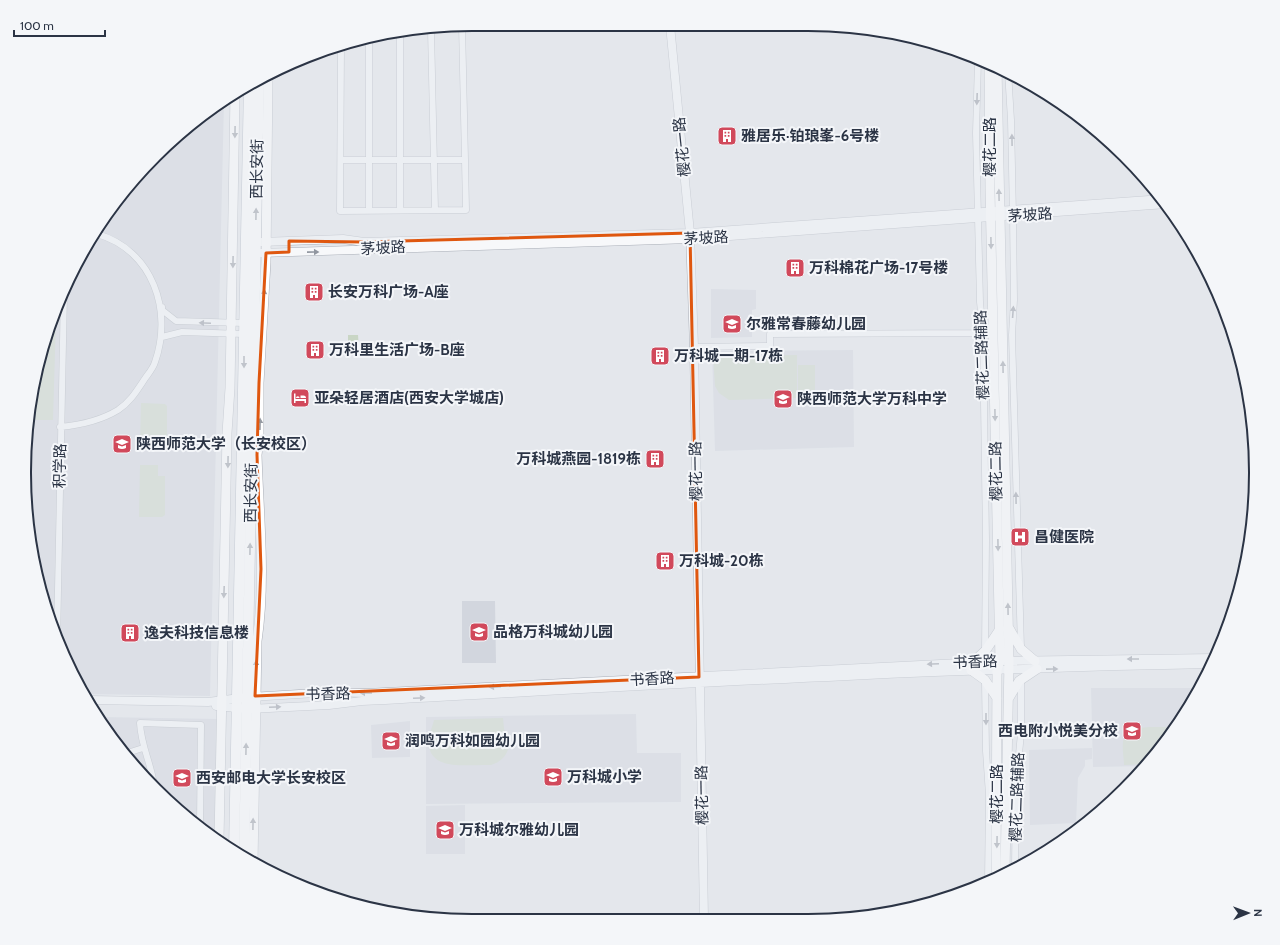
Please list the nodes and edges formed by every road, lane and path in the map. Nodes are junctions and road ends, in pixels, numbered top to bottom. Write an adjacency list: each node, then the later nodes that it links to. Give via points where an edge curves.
1 (462, 31): 19 (street)
2 (671, 31): 29 (street, 樱花一路)
3 (431, 33): 18 (street)
4 (400, 37): 17 (street)
5 (369, 43): 15 (street)
6 (341, 51): 16 (street)
7 (978, 66): 27 (street, 樱花二路辅路, one-way to 27)
8 (989, 71): 26 (main road, 樱花二路)
9 (997, 74): 26 (main road, 樱花二路, one-way to 9)
10 (1009, 80): 25 (street, 樱花二路辅路, one-way to 10)
11 (268, 82): 31 (main road)
12 (259, 86): 31 (main road, 西长安街, one-way to 12)
13 (249, 92): 31 (main road, 西长安街)
14 (235, 100): 37 (main road, one-way to 37)
15 (369, 159): 16 (street); 17 (street); 24 (street)
16 (342, 160): 24 (street, via 340,211)
17 (400, 160): 18 (street); 22 (street)
18 (434, 160): 19 (street); 23 (street)
19 (466, 160): 23 (street, via 466,210)
20 (1155, 200): 25 (street, 茅坡路)
21 (1158, 204): 25 (street, 茅坡路)
22 (400, 210): 23 (street); 24 (street)
23 (434, 210)
24 (369, 211)
25 (1013, 213): 26 (street, 茅坡路); 47 (street, 樱花二路辅路, one-way to 25, via 1012,335)
26 (995, 214): 27 (street, 茅坡路); 46 (main road, 樱花二路)
27 (978, 216): 29 (street, 茅坡路); 39 (street, 樱花二路辅路)
28 (100, 235): 35 (street, via 114,241 134,256)
29 (690, 236): 30 (street, 茅坡路); 32 (street, 茅坡路, one-way to 29); 43 (street, 樱花一路)
30 (289, 241): 31 (street, 茅坡路); 32 (street)
31 (256, 242): 33 (main road, 西长安街); 34 (main road)
32 (289, 252): 34 (street, 茅坡路)
33 (250, 253): 34 (street, 茅坡路); 38 (main road, 西长安街); 58 (main road, 西长安街, one-way to 33)
34 (266, 253): 58 (main road, one-way to 34, via 261,569 257,455)
35 (158, 293): 37 (street, one-way to 35, via 176,321 162,310); 42 (street)
36 (64, 308): 44 (street, 积学路)
37 (232, 323): 38 (street); 40 (main road)
38 (244, 323): 41 (main road, 西长安街)
39 (983, 333): 43 (street, via 770,334 770,346); 48 (street, 樱花二路辅路)
40 (232, 334): 41 (street); 42 (street, via 182,332); 61 (main road, one-way to 61, via 227,433)
41 (244, 334): 58 (main road, 西长安街, one-way to 58)
42 (162, 337): 44 (street, via 154,364 131,399 104,417)
43 (694, 347): 54 (street, 樱花一路)
44 (60, 427): 45 (street, 积学路)
45 (56, 620)
46 (1004, 628): 47 (main road); 48 (main road); 51 (main road, 樱花二路)
47 (1021, 649): 52 (main road)
48 (985, 651): 53 (main road)
49 (1207, 658): 52 (street, 书香路, one-way to 52)
50 (1205, 664): 52 (street, 书香路, one-way to 50)
51 (1004, 665): 52 (street, 书香路); 53 (street, 书香路); 57 (main road, 樱花二路); 60 (main road, 樱花二路)
52 (1036, 665): 56 (main road)
53 (972, 666): 54 (street, 书香路); 55 (main road)
54 (700, 680): 58 (street, 书香路, one-way to 58, via 366,693 332,692); 63 (street, 书香路, one-way to 54); 76 (street, 樱花一路)
55 (985, 680): 57 (main road); 75 (street, 樱花二路辅路, one-way to 75, via 989,795)
56 (1021, 680): 60 (main road); 72 (street, 樱花二路辅路)
57 (997, 698): 74 (main road, 樱花二路, one-way to 74)
58 (244, 699): 61 (street, 书香路); 63 (main road, 西长安街); 69 (main road, 西长安街)
59 (94, 700): 61 (street, 书香路)
60 (1007, 701): 73 (main road, 樱花二路)
61 (221, 703): 62 (street, 书香路); 68 (main road)
62 (97, 704)
63 (251, 708): 70 (main road, 西长安街, one-way to 63); 71 (main road, one-way to 63)
64 (143, 748): 65 (street); 66 (street); 67 (street, via 140,723 201,725)
65 (131, 752)
66 (152, 776)
67 (200, 820)
68 (219, 834)
69 (234, 844)
70 (244, 850)
71 (253, 855)
72 (1015, 862)
73 (1006, 866)
74 (996, 871)
75 (988, 875)
76 (704, 914)

